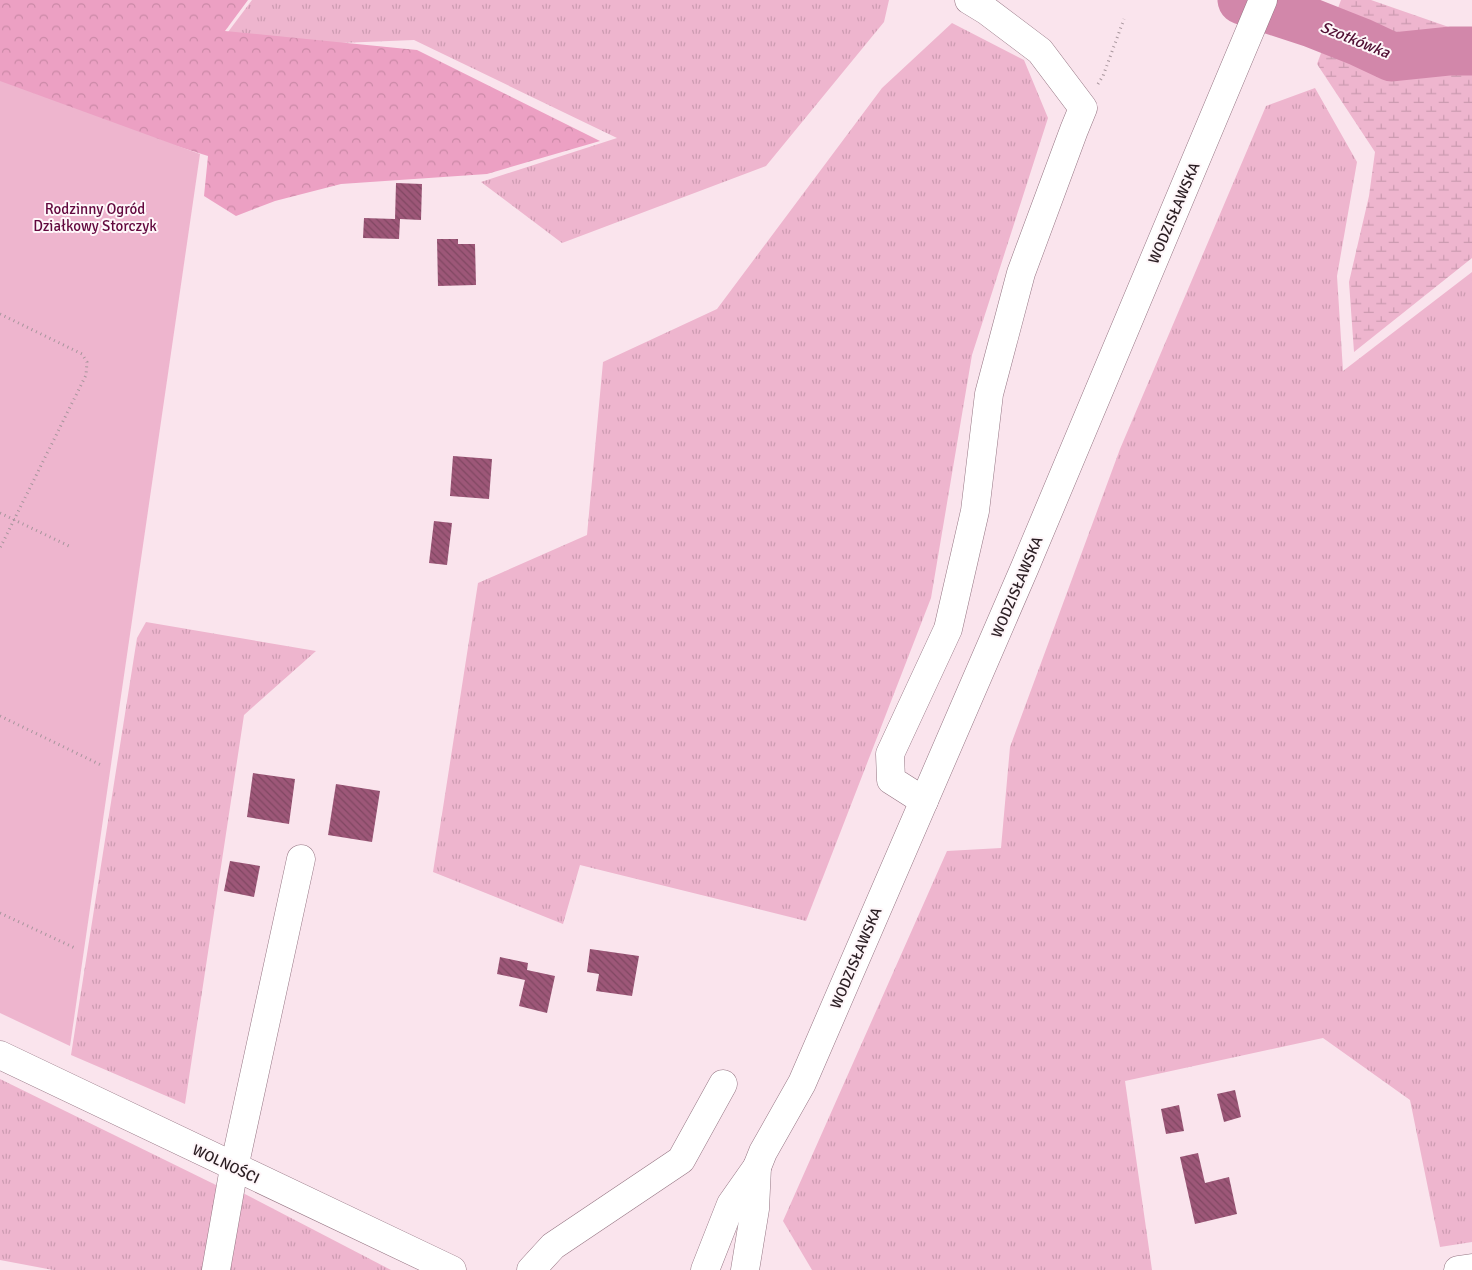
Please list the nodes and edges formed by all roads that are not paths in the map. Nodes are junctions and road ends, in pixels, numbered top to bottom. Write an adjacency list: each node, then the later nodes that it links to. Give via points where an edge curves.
1 (969, 0): 3 (main road, via 1040,51 1083,108 1021,273 989,394 975,511 948,629 890,754 891,780)
2 (1263, 0): 3 (main road, WODZISŁAWSKA, via 1026,567)
3 (924, 801): 7 (main road, WODZISŁAWSKA, via 802,1083)
4 (301, 859): 8 (main road)
5 (0, 1056): 8 (main road, WOLNOŚCI)
6 (723, 1084): 12 (main road, via 681,1160 552,1246)
7 (757, 1167): 13 (main road, WODZISŁAWSKA, via 730,1204); 14 (main road, WODZISŁAWSKA, via 755,1208)
8 (234, 1168): 10 (main road); 11 (main road, WOLNOŚCI)
9 (1472, 1268): 15 (main road)
10 (216, 1270)
11 (452, 1270)
12 (531, 1270)
13 (705, 1270)
14 (745, 1270)
15 (1458, 1270)

